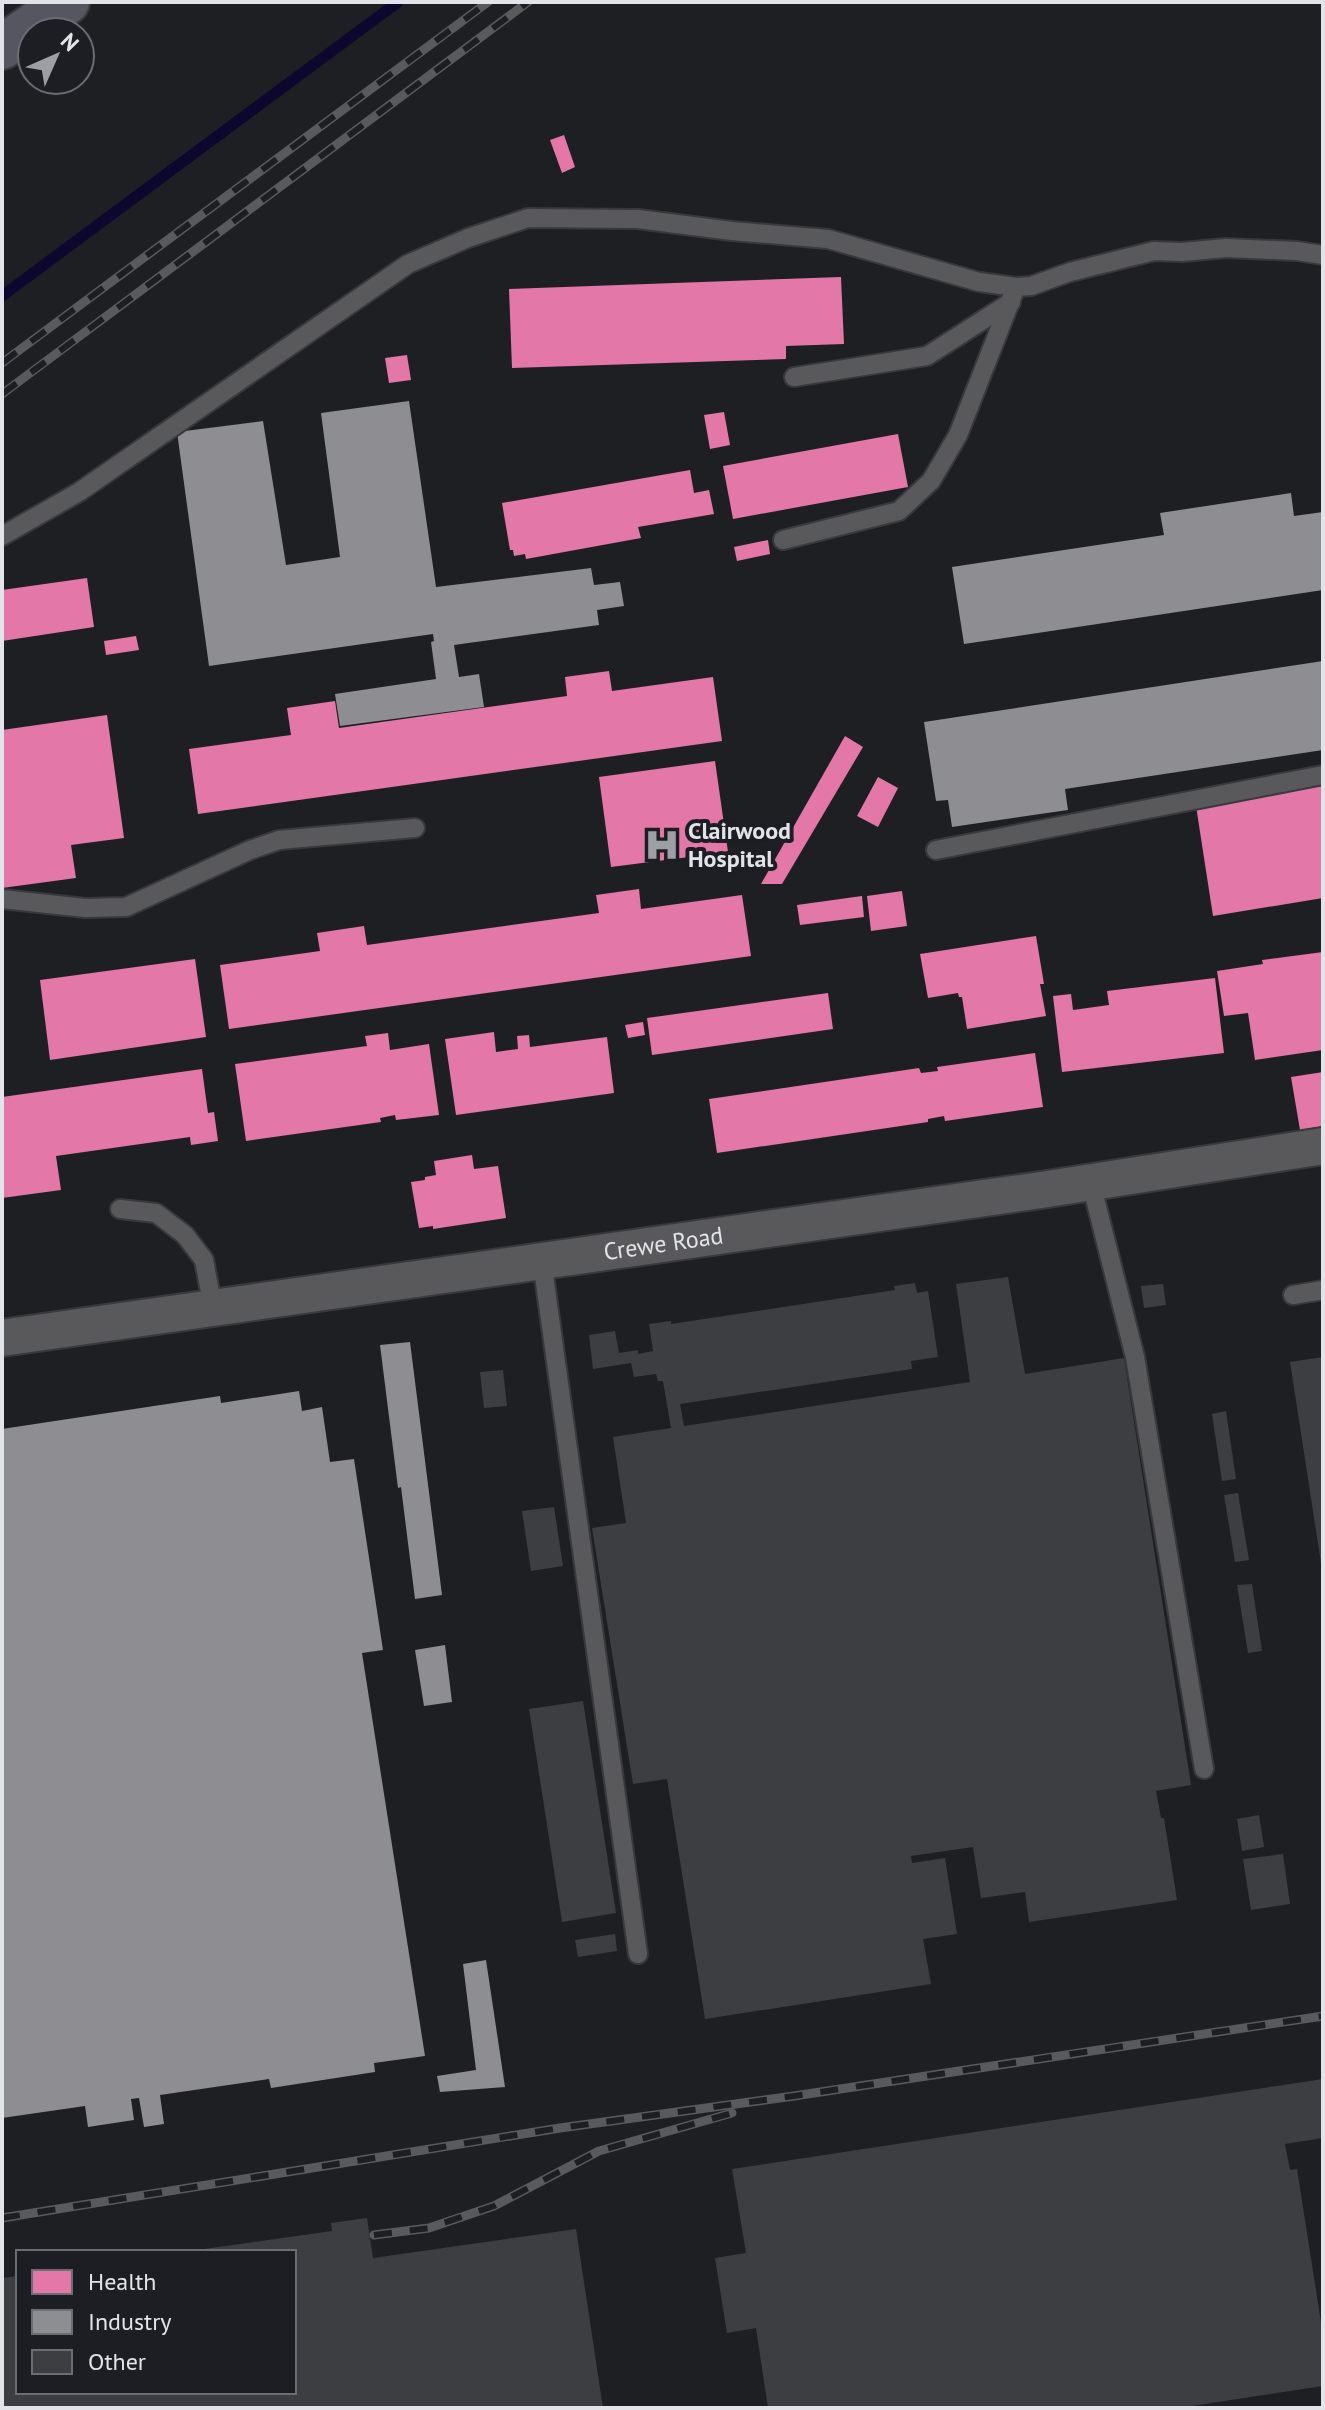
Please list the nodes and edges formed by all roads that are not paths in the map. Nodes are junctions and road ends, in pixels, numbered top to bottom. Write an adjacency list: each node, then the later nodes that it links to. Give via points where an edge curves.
1 (67, 2): 2 (highway)
2 (2, 47)
3 (1323, 255): 4 (lane, via 1226,248 1154,251 1070,272)
4 (1013, 294): 5 (lane, via 927,356); 6 (lane, via 828,239 638,219 528,218 408,264 79,492); 7 (lane, via 958,435 931,481 899,511)
5 (794, 377)
6 (2, 536)
7 (783, 540)
8 (1323, 775): 10 (lane)
9 (415, 828): 11 (lane, via 279,840 126,907)
10 (936, 850)
11 (2, 899)
12 (1323, 1146): 13 (street, Crewe Road)
13 (1091, 1183): 15 (street, Crewe Road); 20 (lane, via 1135,1357)
14 (120, 1209): 18 (lane, via 156,1213 185,1235 204,1260)
15 (542, 1261): 18 (street, Crewe Road); 21 (lane)
16 (1323, 1290): 17 (lane)
17 (1293, 1295)
18 (213, 1308): 19 (street, Crewe Road)
19 (2, 1338)
20 (1204, 1769)
21 (638, 1954)

